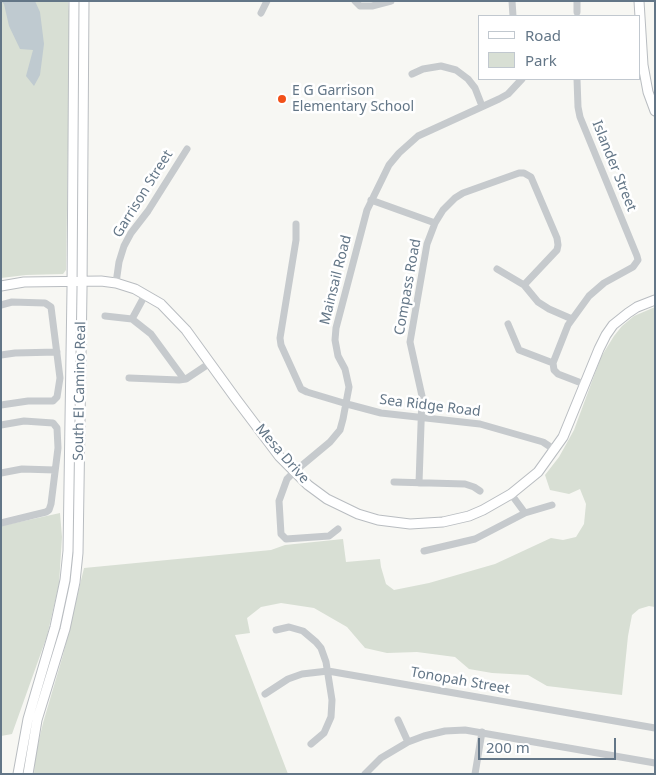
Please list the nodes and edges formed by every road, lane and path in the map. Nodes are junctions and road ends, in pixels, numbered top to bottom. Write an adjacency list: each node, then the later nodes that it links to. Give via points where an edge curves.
1 (74, 1): 24 (main road, South El Camino Real)
2 (84, 1): 24 (main road, South El Camino Real)
3 (267, 1): 10 (street)
4 (355, 1): 5 (street, via 360,6 372,6)
5 (391, 1)
6 (512, 1): 11 (street)
7 (577, 1): 9 (street)
8 (639, 1): 12 (main road)
9 (577, 12)
10 (261, 13)
11 (512, 15)
12 (640, 15)
13 (641, 33): 18 (main road, via 643,65)
14 (412, 74): 17 (street, via 441,66 456,70 475,88)
15 (521, 80): 17 (street, Mainsail Road, via 508,94)
16 (576, 80): 33 (street, Islander Street, via 580,117 638,260 633,267 604,283 589,296)
17 (482, 106): 20 (street, Mainsail Road, via 418,136 390,165)
18 (655, 111)
19 (186, 149): 25 (street, Garrison Street, via 124,246)
20 (372, 200): 21 (street); 42 (street, Mainsail Road, via 336,328 338,356 346,369 349,386)
21 (435, 223): 26 (street, Compass Road, via 443,210 463,193 519,173 531,177 558,245); 44 (street, Compass Road, via 427,244 410,342 420,386)
22 (296, 224): 42 (street, Sea Ridge Road, via 281,345 301,388)
23 (497, 269): 26 (street)
24 (77, 281): 25 (main road, Mesa Drive); 27 (main road, Mesa Drive); 68 (main road, South El Camino Real, via 65,580 28,719); 69 (main road, South El Camino Real, via 79,525 76,571 65,629 37,720)
25 (116, 283): 28 (main road, Mesa Drive)
26 (524, 285): 33 (street, via 538,302)
27 (1, 286)
28 (145, 295): 32 (street); 37 (main road, Mesa Drive, via 171,313)
29 (655, 300): 41 (main road, Mesa Drive, via 636,307 613,325)
30 (1, 305): 35 (street, via 12,302 47,303 51,307)
31 (105, 316): 32 (street)
32 (132, 319): 40 (street, via 154,336)
33 (572, 319): 38 (street)
34 (508, 324): 38 (street, via 519,350)
35 (57, 352): 36 (street); 43 (street, via 60,378 55,400)
36 (1, 355)
37 (210, 363): 40 (street); 48 (main road, Mesa Drive)
38 (553, 363): 41 (street, via 558,374)
39 (129, 378): 40 (street)
40 (184, 379)
41 (584, 384): 46 (main road, Mesa Drive)
42 (347, 404): 44 (street, Sea Ridge Road, via 381,414); 48 (street, Mainsail Road, via 340,430)
43 (1, 406)
44 (421, 417): 46 (street, Sea Ridge Road, via 480,424 544,442); 51 (street, Compass Road)
45 (1, 425): 47 (street, via 24,420 53,423 58,438)
46 (555, 450): 53 (main road, Mesa Drive, via 538,472)
47 (55, 470): 49 (street, via 22,469); 56 (street, via 51,504 46,512)
48 (294, 472): 53 (main road, Mesa Drive, via 346,510 378,520 410,524 469,516); 57 (street, Mainsail Road, via 278,501 284,538 329,536)
49 (1, 474)
50 (394, 482): 51 (street)
51 (419, 483): 52 (street, via 465,484)
52 (480, 491)
53 (512, 494): 55 (street)
54 (552, 505): 55 (street)
55 (525, 513): 58 (street, via 475,538)
56 (1, 523)
57 (338, 529)
58 (424, 551)
59 (276, 630): 60 (street, via 289,627 311,636 321,648)
60 (328, 671): 61 (street, Tonopah Street, via 288,679); 63 (street, Tonopah Street); 66 (street, via 331,717 324,733)
61 (265, 694)
62 (398, 720): 65 (street)
63 (655, 728)
64 (482, 732): 65 (street, via 445,731); 67 (street); 71 (street)
65 (408, 742): 70 (street, via 381,758)
66 (310, 744)
67 (655, 763)
68 (18, 774)
69 (28, 774)
70 (365, 774)
71 (475, 774)

